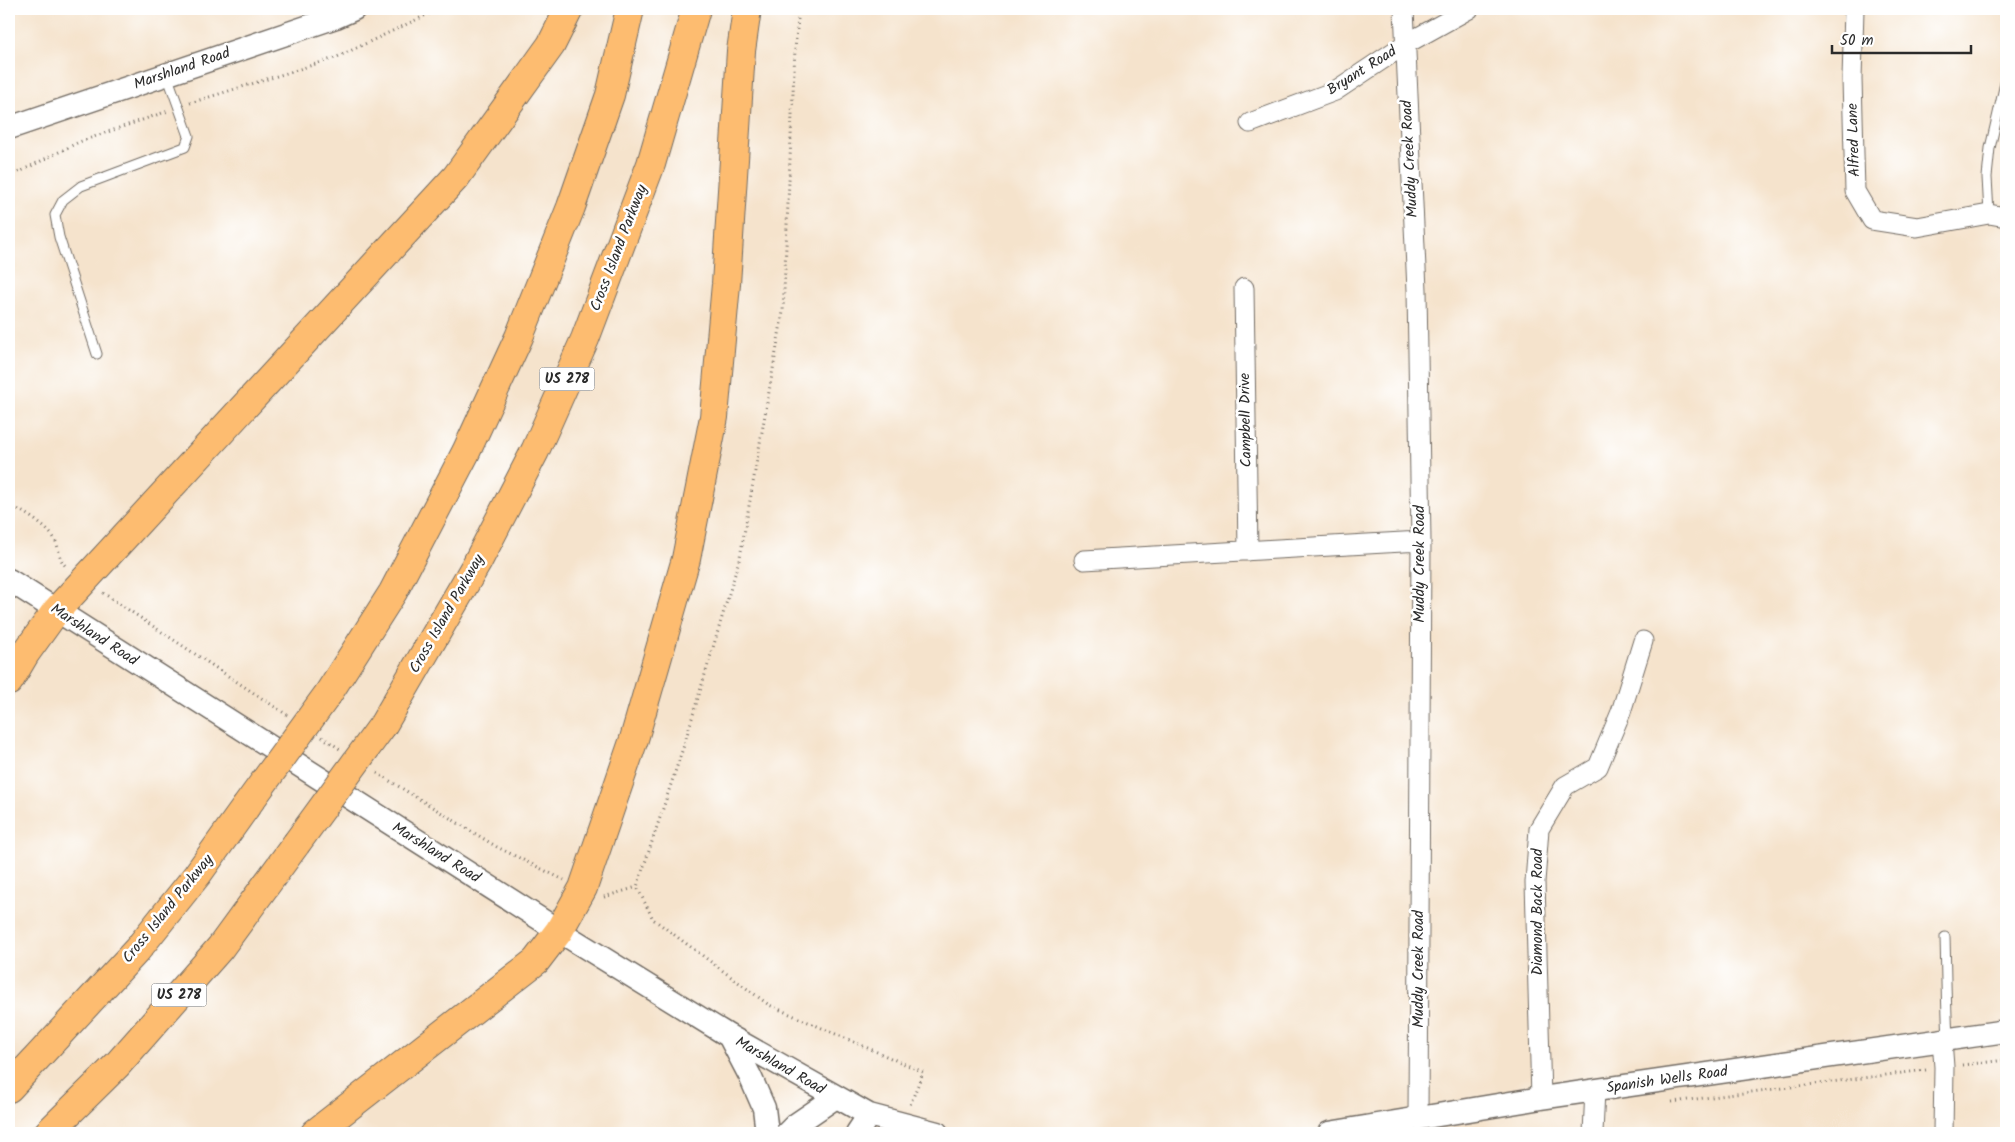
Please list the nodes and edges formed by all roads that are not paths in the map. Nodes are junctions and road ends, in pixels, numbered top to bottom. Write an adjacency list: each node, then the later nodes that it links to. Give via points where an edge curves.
1 (354, 9): 10 (street, Marshland Road)
2 (569, 9): 21 (highway, via 551,45 456,177)
3 (630, 9): 29 (highway, Cross Island Parkway, bridge, via 610,95 571,207 519,337 466,452 393,592 328,694 198,875 137,950)
4 (696, 9): 35 (highway, Cross Island Parkway / US 278, bridge, via 651,164 585,339 535,451 477,563 383,726 220,948 117,1065)
5 (747, 9): 24 (highway, via 741,51 714,417 686,559 634,739 583,888)
6 (1404, 9): 9 (street, Muddy Creek Road)
7 (1469, 9): 9 (street, Bryant Road)
8 (1854, 9): 14 (street, Alfred Lane, via 1855,190 1872,220 1918,227)
9 (1404, 45): 12 (street, Bryant Road, via 1335,91); 17 (street, Muddy Creek Road, via 1417,290)
10 (166, 74): 13 (street, Marshland Road); 16 (lane, via 189,136 185,147 81,186 63,200 56,215 59,237)
11 (2006, 79): 14 (lane, via 1990,148 1987,177)
12 (1250, 123)
13 (9, 128)
14 (1997, 215)
15 (1244, 288): 18 (street, Campbell Drive)
16 (97, 354)
17 (1421, 540): 18 (street); 33 (street, Muddy Creek Road)
18 (1248, 551): 19 (street)
19 (1084, 560)
20 (9, 580): 21 (street, Marshland Road)
21 (56, 611): 23 (highway); 24 (street, Marshland Road)
22 (1643, 641): 32 (street, Diamond Back Road, via 1621,712 1598,767 1565,786 1539,829 1535,882)
23 (9, 681)
24 (559, 931): 27 (street, Marshland Road); 36 (highway, via 536,961)
25 (1944, 936): 28 (lane)
26 (2006, 1031): 28 (street, Spanish Wells Road)
27 (729, 1036): 31 (street, Marshland Road); 37 (street, via 764,1108)
28 (1945, 1039): 30 (street, Spanish Wells Road); 42 (street)
29 (9, 1088)
30 (1595, 1090): 32 (street, Spanish Wells Road); 41 (street)
31 (836, 1097): 34 (street, Marshland Road); 38 (street)
32 (1541, 1098): 33 (street, Spanish Wells Road)
33 (1418, 1119): 40 (street, Spanish Wells Road)
34 (863, 1124): 39 (street, via 903,1124)
35 (48, 1133)
36 (315, 1133)
37 (767, 1133)
38 (787, 1133)
39 (936, 1133)
40 (1329, 1133)
41 (1593, 1133)
42 (1943, 1133)

